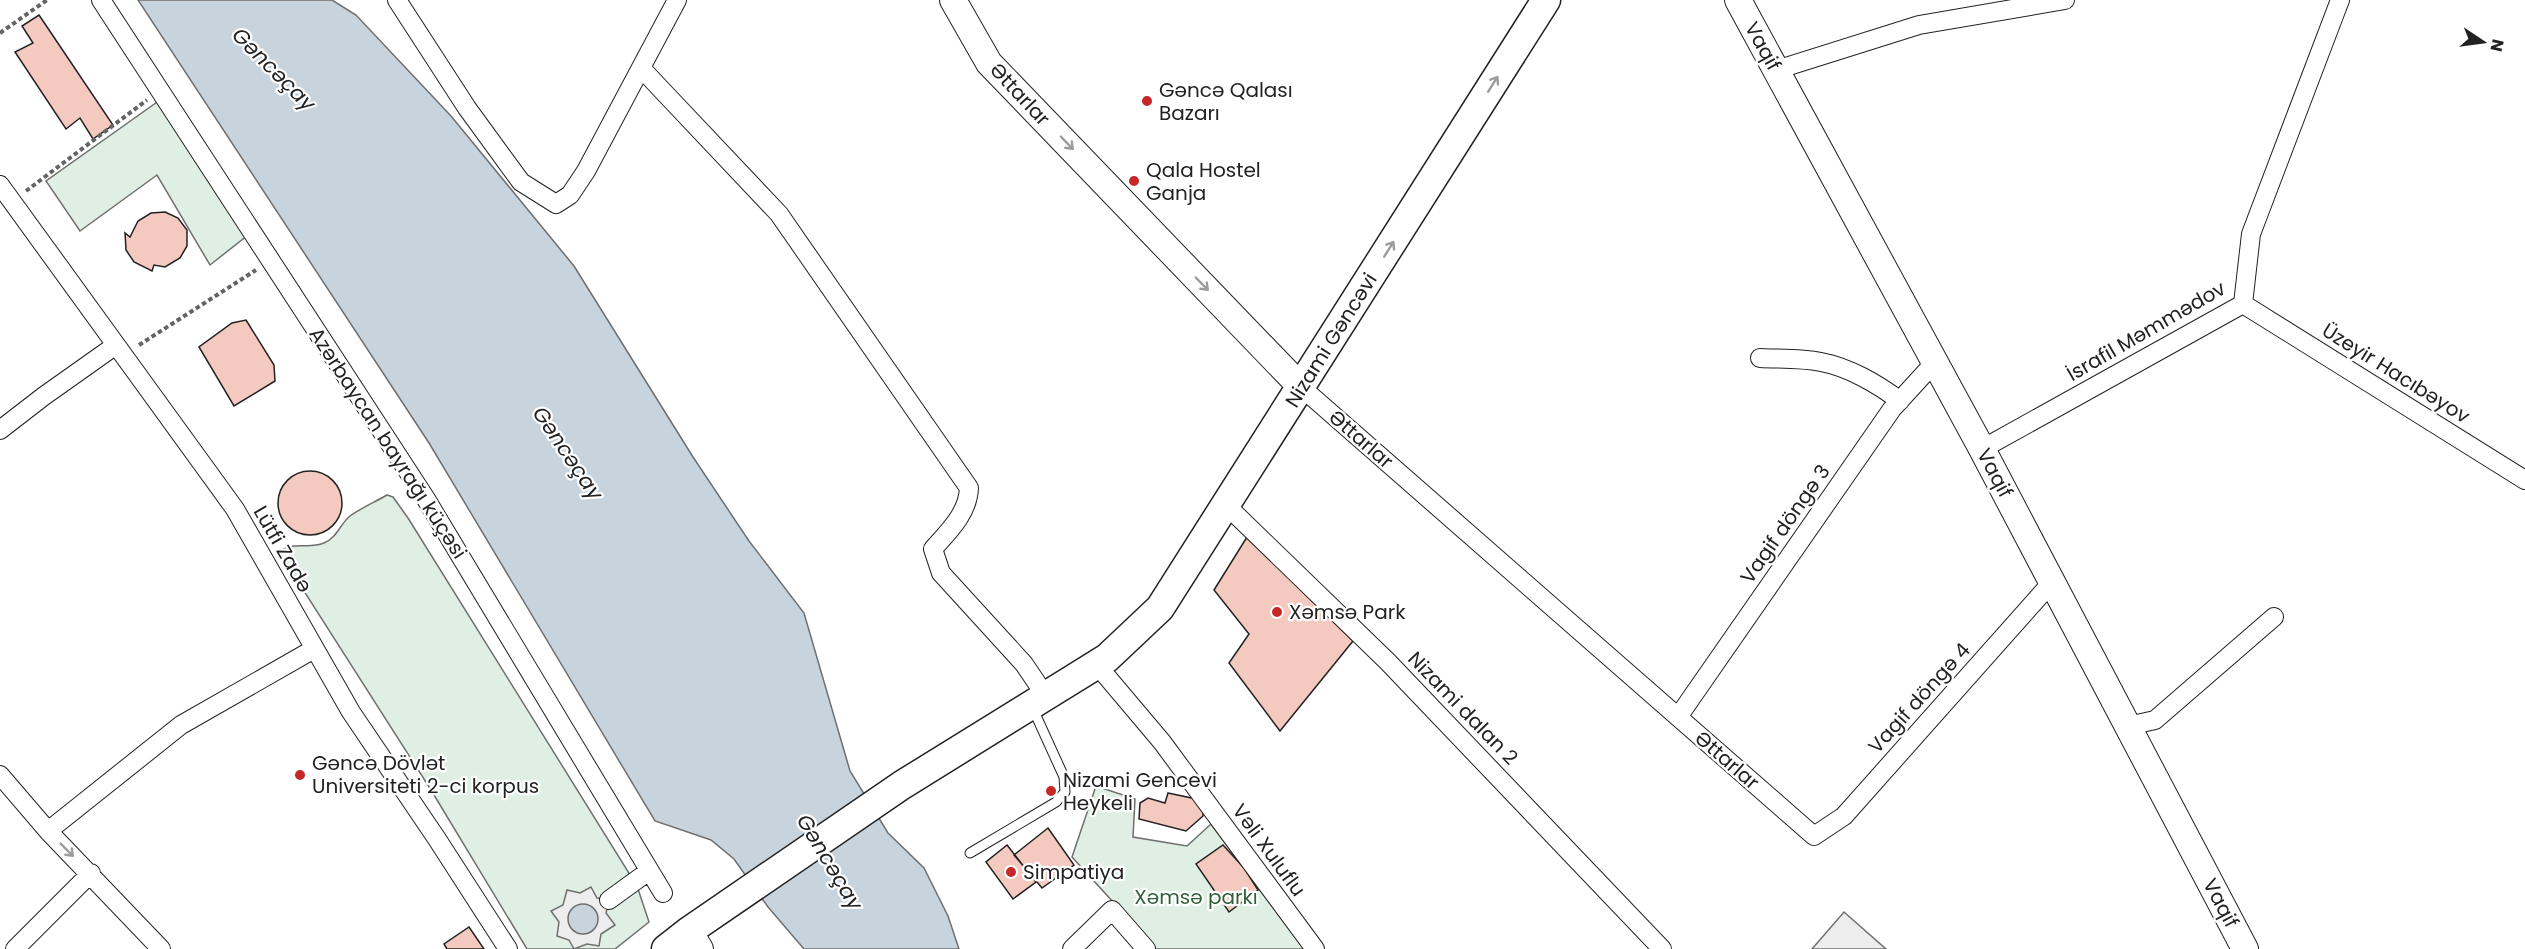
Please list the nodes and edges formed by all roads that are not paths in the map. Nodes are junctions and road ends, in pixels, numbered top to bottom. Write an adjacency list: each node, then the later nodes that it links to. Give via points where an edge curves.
1 (101, 0): 33 (street, Azərbaycan bayrağı küçəsi, via 426,499)
2 (397, 0): 9 (street, via 521,182 556,204 570,195 586,171)
3 (677, 0): 9 (street)
4 (953, 0): 16 (street, Əttarlar, one-way to 16, via 989,63)
5 (1546, 0): 16 (main road, Nizami Gəncəvi, one-way to 5)
6 (1738, 0): 10 (street, Vaqif)
7 (2065, 0): 10 (street, via 1919,25)
8 (2340, 0): 12 (street, İsrafil Məmmədov, via 2251,234)
9 (641, 68): 26 (street, via 779,214 969,488 968,500 954,527 933,549 941,573 1024,664)
10 (1776, 70): 15 (street, Vaqif)
11 (0, 185): 13 (street, Lütfi Zadə)
12 (2243, 304): 19 (street, İsrafil Məmmədov); 20 (street, Üzeyir Hacıbəyov)
13 (119, 351): 18 (street, via 44,396); 24 (street, Lütfi Zadə, via 235,509)
14 (1760, 358): 17 (street, via 1838,367)
15 (1935, 362): 17 (street, Vagif döngə 3); 19 (street, Vaqif)
16 (1301, 387): 21 (main road, Nizami Gəncəvi); 27 (street, Əttarlar)
17 (1900, 400): 27 (street, Vagif döngə 3)
18 (0, 430)
19 (1982, 449): 22 (street, Vaqif)
20 (2525, 480)
21 (1226, 505): 25 (main road, Nizami Gəncəvi, via 1160,608); 45 (street, Nizami dalan 2, via 1388,662)
22 (2052, 582): 28 (street, Vaqif); 31 (street, Vagif döngə 4, via 1844,816)
23 (2274, 617): 28 (street, via 2155,720)
24 (314, 649): 30 (street, via 181,725); 40 (street, Lütfi Zadə, via 351,712)
25 (1097, 665): 26 (main road, Nizami Gəncəvi); 44 (street, Vəli Xuluflu, via 1162,742)
26 (1038, 699): 32 (lane, via 1064,777 1065,792 1056,802); 37 (main road, via 902,784 737,897)
27 (1678, 717): 31 (street, Əttarlar)
28 (2128, 726): 46 (street, Vaqif)
29 (0, 775): 30 (street)
30 (48, 831): 34 (street, one-way to 34)
31 (1814, 836)
32 (970, 853)
33 (649, 871): 35 (street, Azərbaycan bayrağı küçəsi); 36 (street)
34 (91, 873): 38 (street); 39 (street)
35 (663, 893)
36 (609, 900)
37 (694, 940): 41 (main road)
38 (15, 949)
39 (162, 949)
40 (508, 949)
41 (666, 949)
42 (1072, 949): 43 (street, via 1112,910)
43 (1146, 949)
44 (1315, 949)
45 (1662, 949)
46 (2246, 949)

